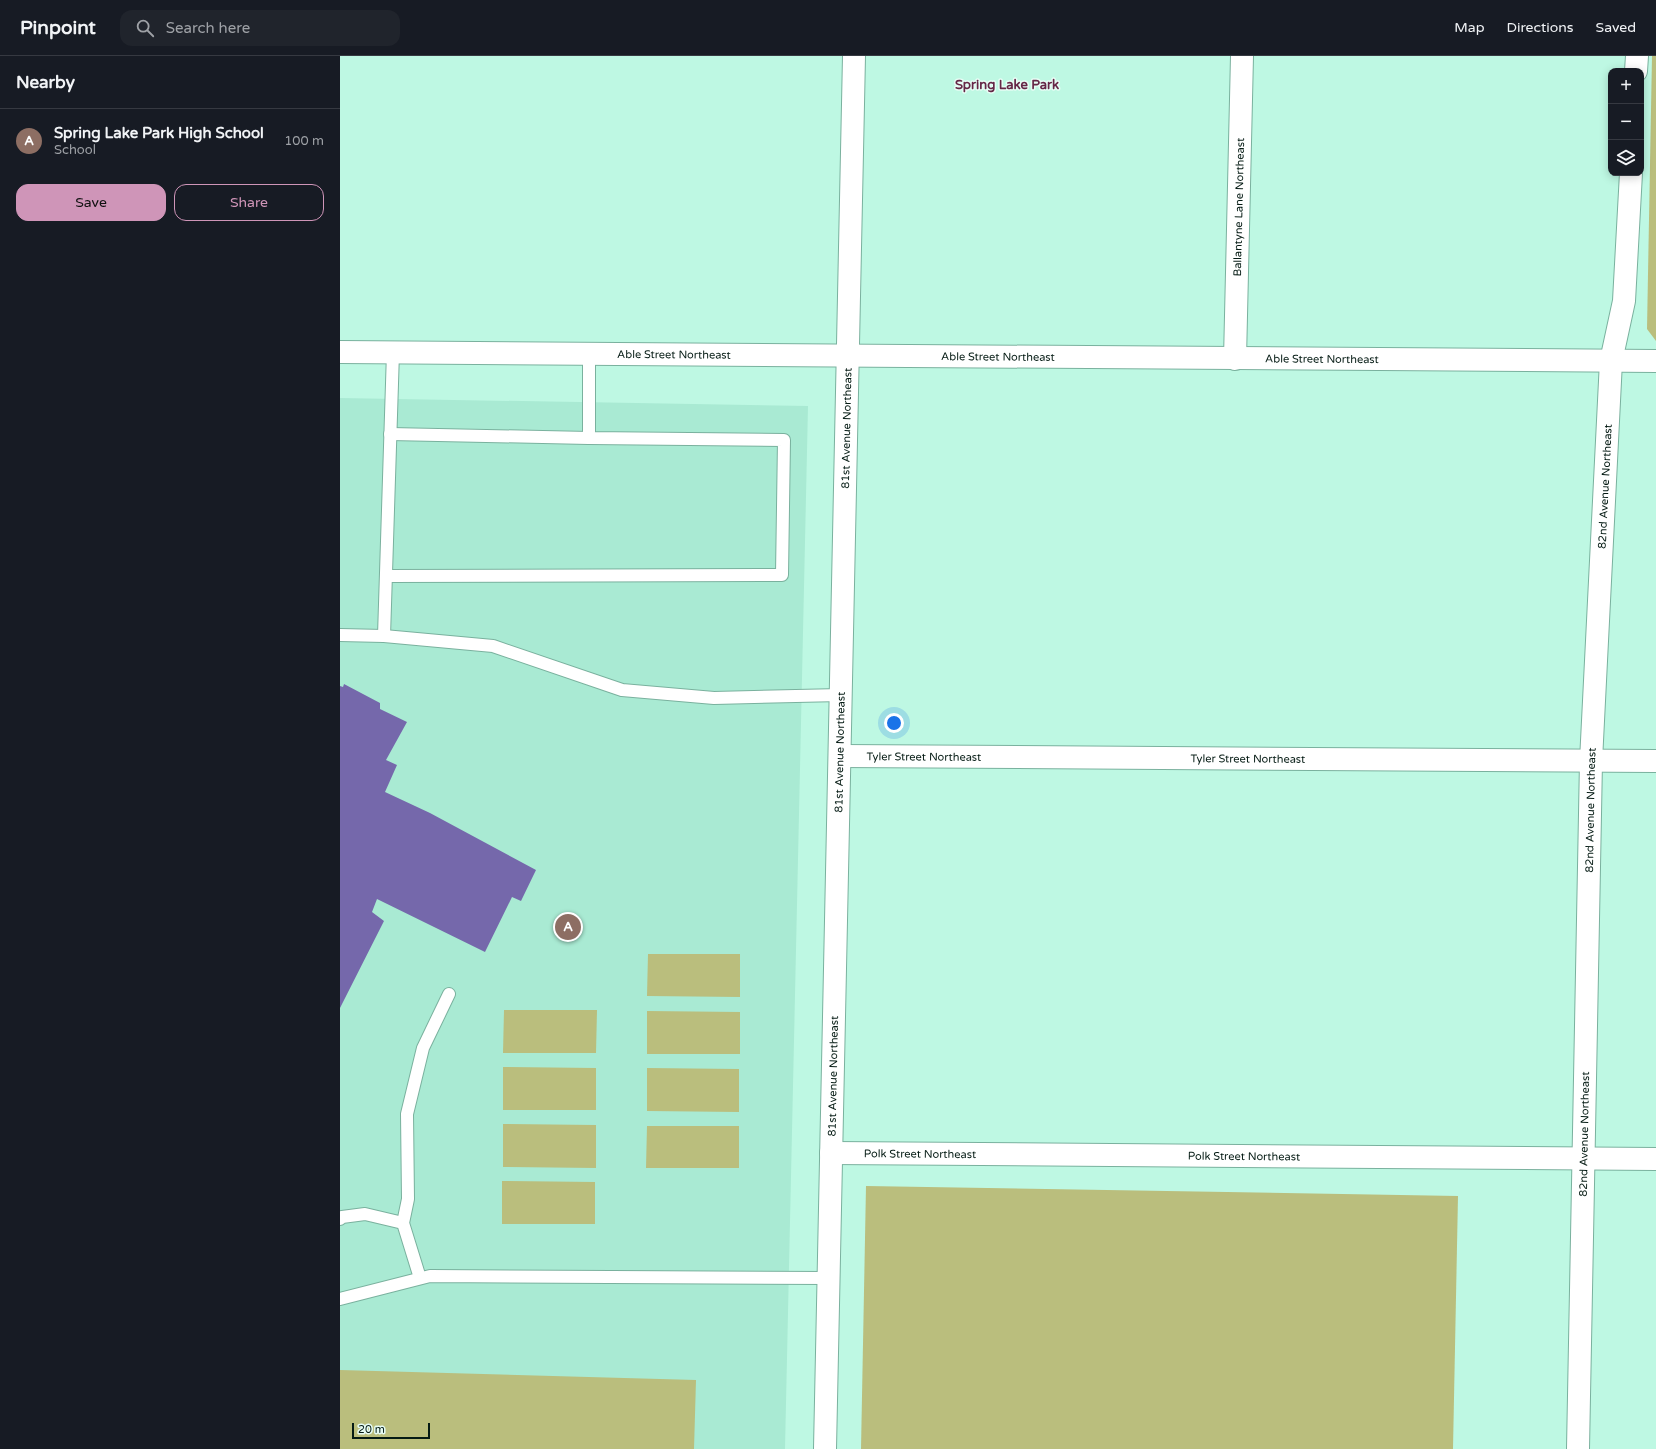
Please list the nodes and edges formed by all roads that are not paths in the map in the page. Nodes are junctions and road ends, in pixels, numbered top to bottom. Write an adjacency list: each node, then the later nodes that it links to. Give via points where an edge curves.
1 (854, 56): 9 (street, 81st Avenue Northeast)
2 (1242, 56): 10 (street, Ballantyne Lane Northeast)
3 (1637, 56): 4 (street)
4 (1636, 68)
5 (1631, 176): 11 (street, 82nd Avenue Northeast, via 1624,301)
6 (340, 352): 7 (street, Able Street Northeast)
7 (393, 352): 8 (street, Able Street Northeast); 13 (lane)
8 (589, 354): 9 (street, Able Street Northeast); 14 (lane)
9 (848, 356): 10 (street, Able Street Northeast); 18 (street, 81st Avenue Northeast)
10 (1235, 359): 11 (street, Able Street Northeast)
11 (1611, 361): 12 (street, Able Street Northeast); 20 (street, 82nd Avenue Northeast)
12 (1656, 361)
13 (390, 434): 14 (lane); 15 (lane)
14 (589, 438): 15 (lane, via 784,440 782,575)
15 (386, 576): 17 (lane)
16 (340, 635): 17 (lane)
17 (384, 636): 18 (lane, via 493,646 622,690 714,698)
18 (841, 695): 19 (street, 81st Avenue Northeast)
19 (840, 756): 20 (street, Tyler Street Northeast); 23 (street, 81st Avenue Northeast)
20 (1591, 761): 21 (street, Tyler Street Northeast); 24 (street, 82nd Avenue Northeast)
21 (1656, 761)
22 (449, 994): 27 (lane, via 423,1048 407,1114 408,1199)
23 (831, 1153): 24 (street, Polk Street Northeast); 29 (street, 81st Avenue Northeast)
24 (1583, 1158): 25 (street, Polk Street Northeast); 32 (street, 82nd Avenue Northeast)
25 (1656, 1159)
26 (340, 1219): 27 (lane, via 365,1214)
27 (403, 1223): 28 (lane)
28 (420, 1278): 29 (lane); 30 (lane)
29 (828, 1278): 31 (street, 81st Avenue Northeast)
30 (340, 1299)
31 (825, 1449)
32 (1578, 1449)

